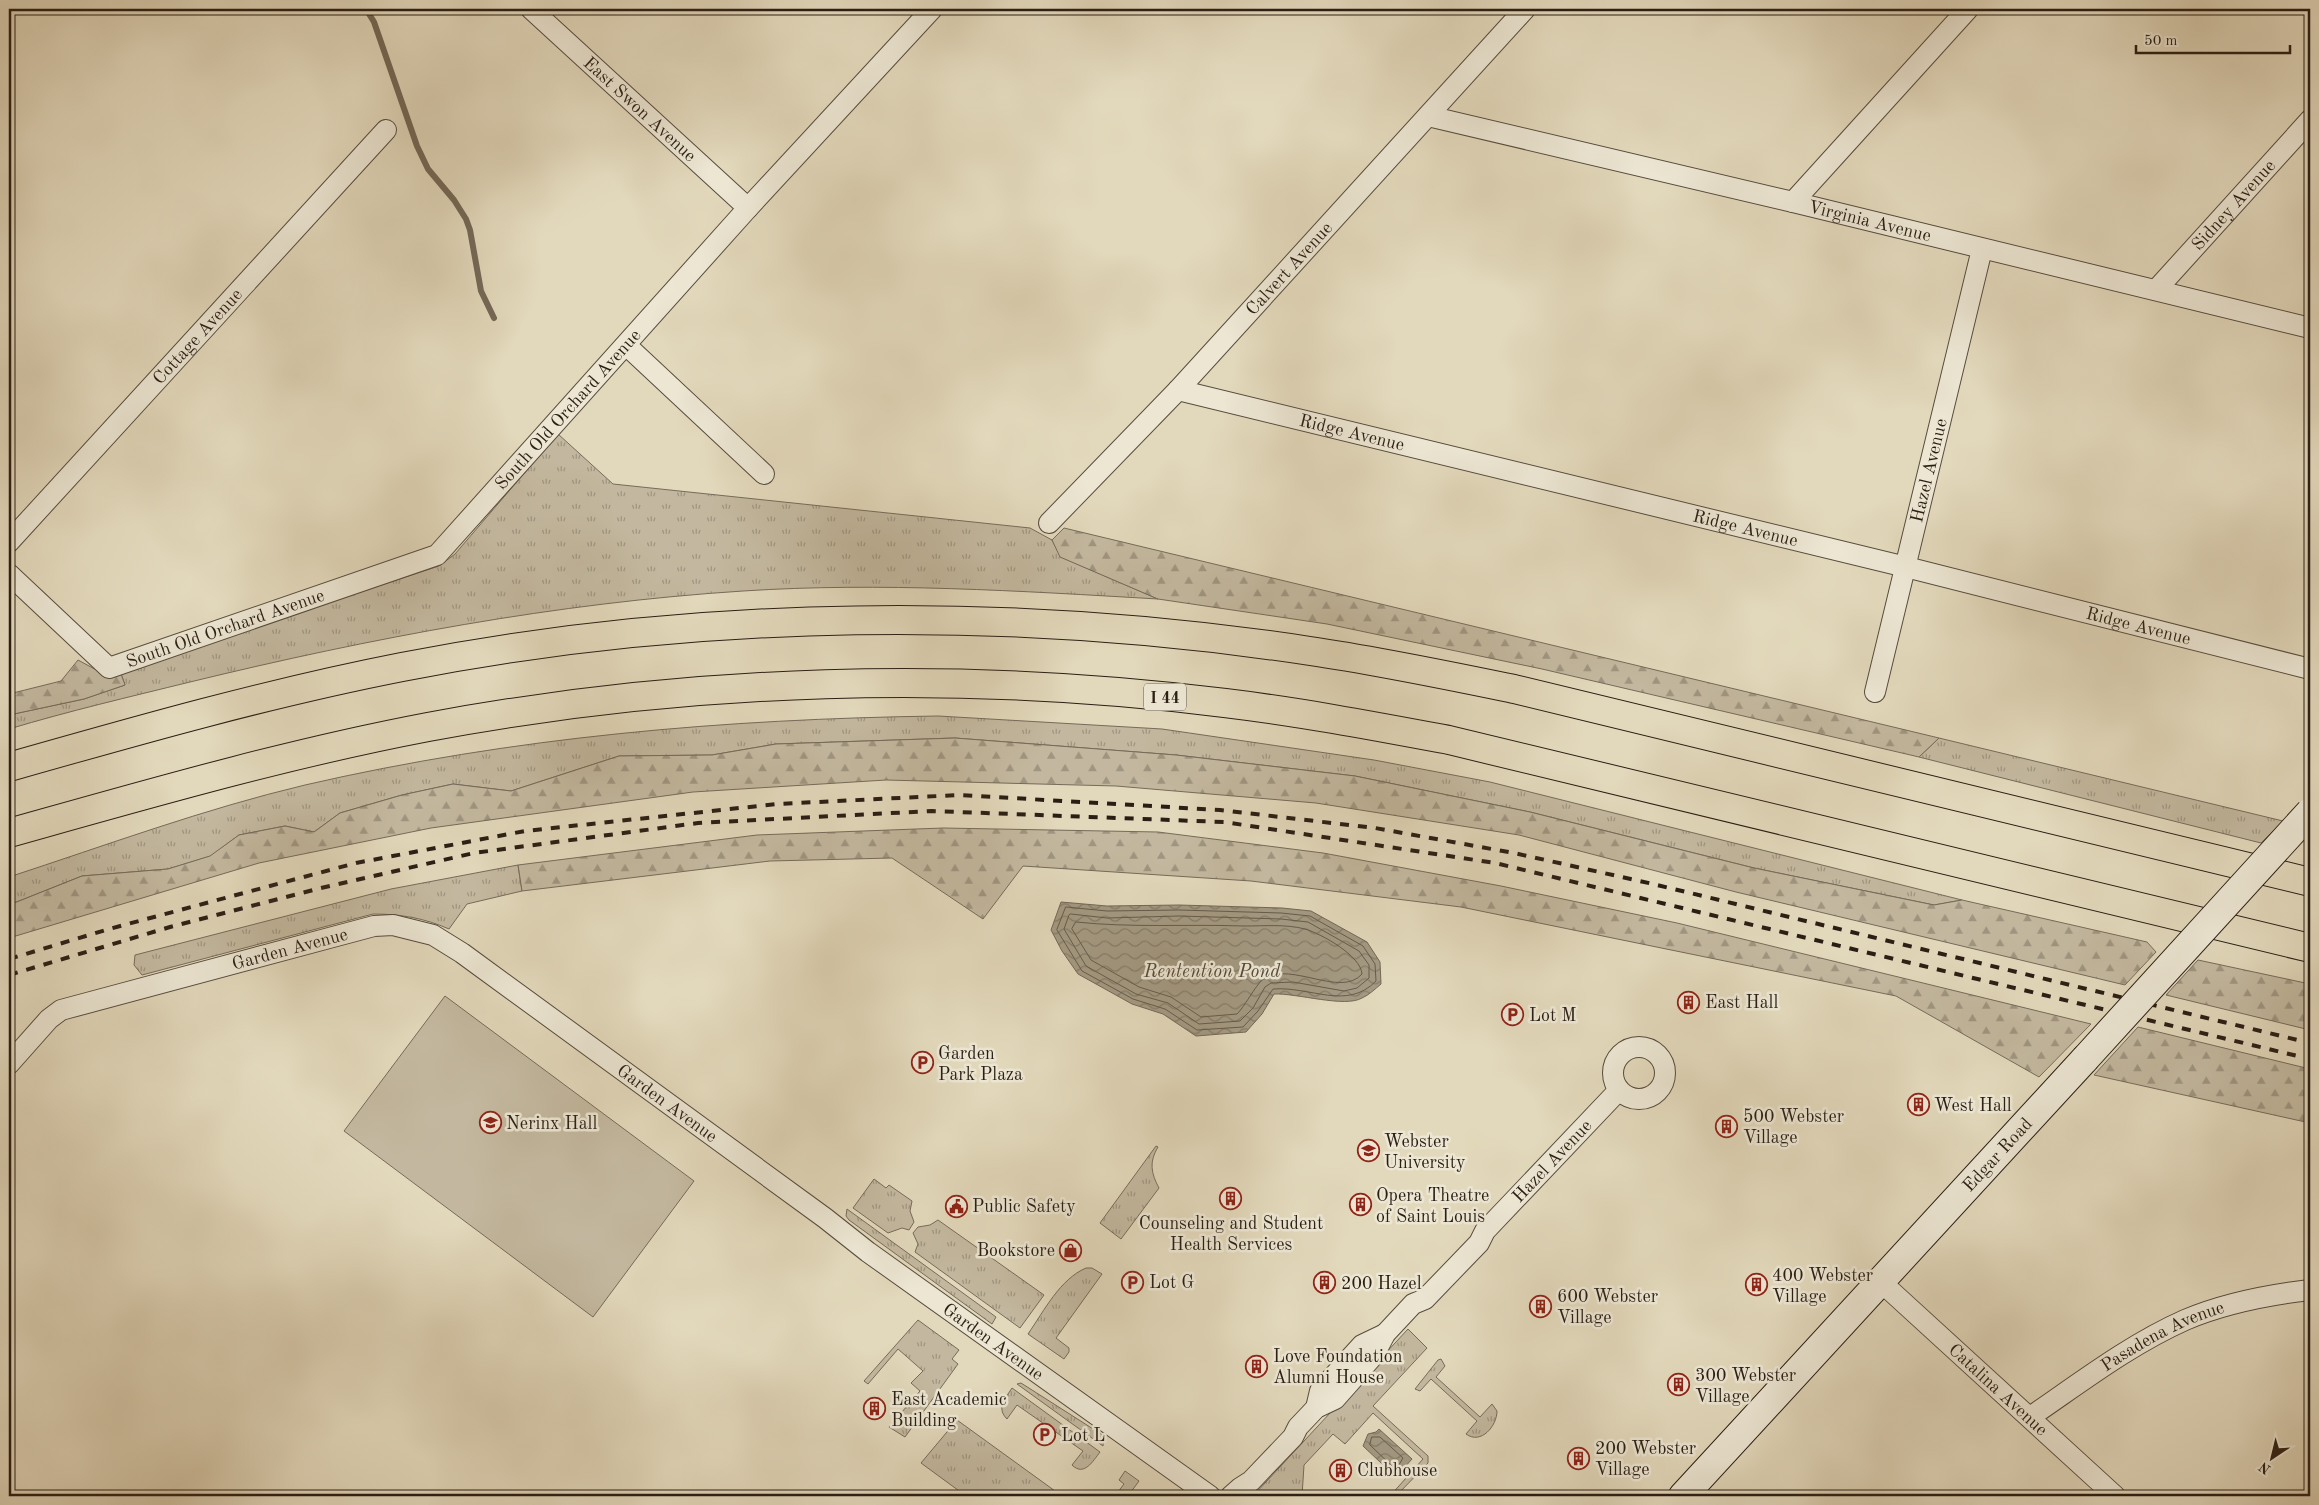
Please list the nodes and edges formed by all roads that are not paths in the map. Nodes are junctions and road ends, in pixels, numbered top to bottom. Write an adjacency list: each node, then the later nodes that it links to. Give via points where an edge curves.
1 (531, 9): 9 (street, East Swon Avenue)
2 (932, 9): 9 (street, South Old Orchard Avenue)
3 (1525, 9): 5 (street, Calvert Avenue)
4 (1968, 9): 8 (street)
5 (1428, 116): 8 (street, Virginia Avenue); 14 (street, Calvert Avenue)
6 (2310, 120): 11 (street, Sidney Avenue)
7 (386, 130): 17 (street, Cottage Avenue)
8 (1793, 202): 10 (street, Virginia Avenue)
9 (748, 208): 13 (street, South Old Orchard Avenue)
10 (1982, 249): 11 (street, Virginia Avenue); 18 (street, Hazel Avenue)
11 (2156, 290): 12 (street, Virginia Avenue)
12 (2310, 328)
13 (626, 345): 15 (street); 19 (street, South Old Orchard Avenue, via 437,555 109,668)
14 (1178, 390): 16 (street, Calvert Avenue); 18 (street, Ridge Avenue)
15 (764, 474)
16 (1050, 523)
17 (9, 542)
18 (1906, 567): 20 (street, Ridge Avenue); 21 (street, Hazel Avenue)
19 (9, 574)
20 (2310, 669)
21 (1876, 692)
22 (9, 767): 25 (highway, via 292,690 405,666 518,648 758,624 864,620 1084,626 1210,637 1401,666 1523,692)
23 (2310, 812): 29 (street, Edgar Road, bridge)
24 (9, 833): 26 (highway, I 44, via 319,749 543,708 654,694 770,686 999,686 1223,703 1337,719 1449,740)
25 (2310, 882)
26 (2310, 948)
27 (9, 1064): 33 (street, Garden Avenue, via 61,1010 374,926 393,925 433,935)
28 (1619, 1090): 32 (street, Hazel Avenue, via 1485,1231 1479,1243 1425,1300 1413,1304 1385,1334 1374,1355 1335,1399 1316,1408 1251,1481)
29 (1881, 1282): 31 (street, Catalina Avenue); 34 (street, Edgar Road)
30 (2310, 1290): 31 (street, Pasadena Avenue, via 2272,1294 2229,1304 2185,1320 2133,1347)
31 (2030, 1417): 35 (street, Catalina Avenue)
32 (1235, 1492)
33 (1210, 1496)
34 (1683, 1496)
35 (2114, 1496)

